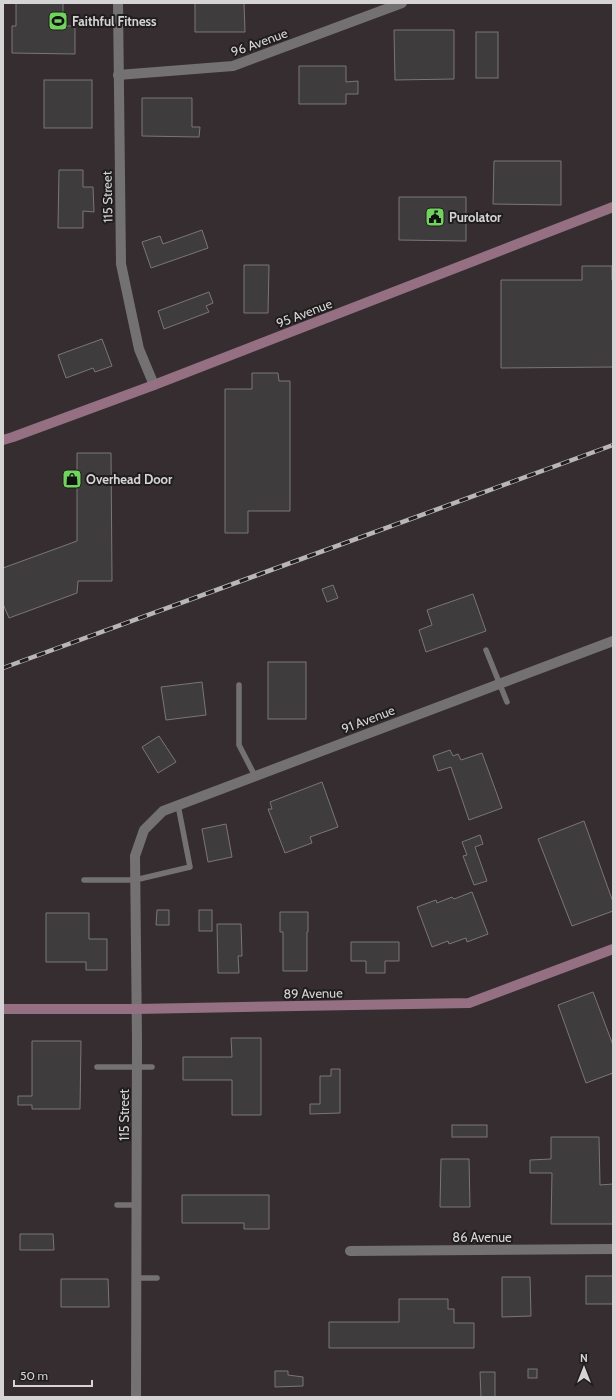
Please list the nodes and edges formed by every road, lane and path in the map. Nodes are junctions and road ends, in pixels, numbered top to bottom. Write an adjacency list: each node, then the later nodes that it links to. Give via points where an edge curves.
1 (118, 3): 3 (street, 115 Street)
2 (402, 3): 3 (street, 96 Avenue, via 233,66)
3 (118, 75): 5 (street, 115 Street, via 121,264 139,350)
4 (613, 207): 5 (street, 95 Avenue)
5 (154, 385): 6 (street, 95 Avenue)
6 (3, 440)
7 (613, 641): 9 (street, 91 Avenue)
8 (486, 650): 9 (lane)
9 (500, 684): 11 (lane); 12 (street, 91 Avenue)
10 (239, 685): 12 (lane, via 239,745)
11 (507, 702)
12 (255, 776): 13 (street, 91 Avenue)
13 (178, 805): 14 (street, 91 Avenue, via 163,811); 16 (lane, via 190,867)
14 (142, 835): 16 (street, 115 Street, via 135,856)
15 (84, 880): 16 (lane)
16 (135, 880): 18 (street, 115 Street)
17 (612, 952): 18 (street, 89 Avenue, via 469,1003)
18 (136, 1008): 19 (street, 89 Avenue); 21 (street, 115 Street)
19 (3, 1009)
20 (97, 1067): 21 (lane)
21 (137, 1067): 22 (lane); 24 (street, 115 Street)
22 (152, 1067)
23 (116, 1205): 24 (lane)
24 (137, 1205): 27 (street, 115 Street)
25 (613, 1249): 26 (street, 86 Avenue)
26 (350, 1251)
27 (136, 1278): 28 (lane); 29 (street, 115 Street)
28 (157, 1278)
29 (136, 1397)

